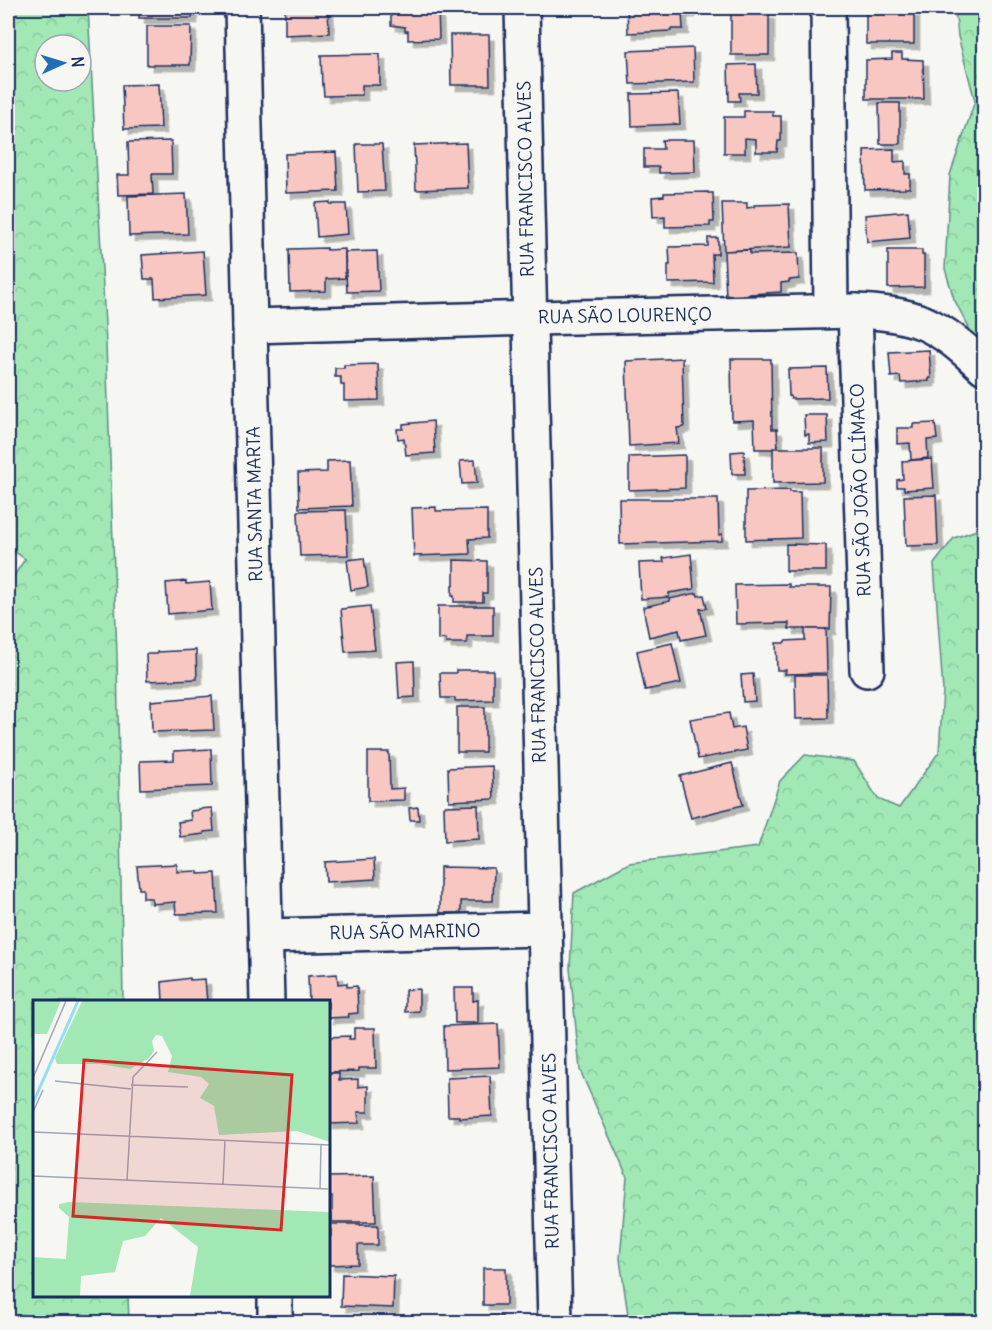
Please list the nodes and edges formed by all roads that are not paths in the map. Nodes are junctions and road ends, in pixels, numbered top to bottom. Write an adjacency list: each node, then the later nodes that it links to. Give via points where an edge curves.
1 (242, 8): 6 (street, RUA SANTA MARTA)
2 (522, 8): 5 (street, RUA FRANCISCO ALVES)
3 (828, 8): 4 (street, RUA SÃO JOÃO CLÍMACO)
4 (843, 311): 5 (street, RUA SÃO LOURENÇO); 7 (street, RUA SÃO LOURENÇO, via 876,312 925,324); 8 (street, RUA SÃO JOÃO CLÍMACO)
5 (530, 318): 6 (street, RUA SÃO LOURENÇO); 9 (street, RUA FRANCISCO ALVES)
6 (250, 326): 10 (street, RUA SANTA MARTA)
7 (984, 367)
8 (867, 670)
9 (545, 929): 10 (street, RUA SÃO MARINO); 14 (street, RUA FRANCISCO ALVES)
10 (266, 936): 11 (street, RUA SANTA MARTA)
11 (267, 1000)
12 (274, 1297): 13 (street)
13 (275, 1323)
14 (555, 1323)

